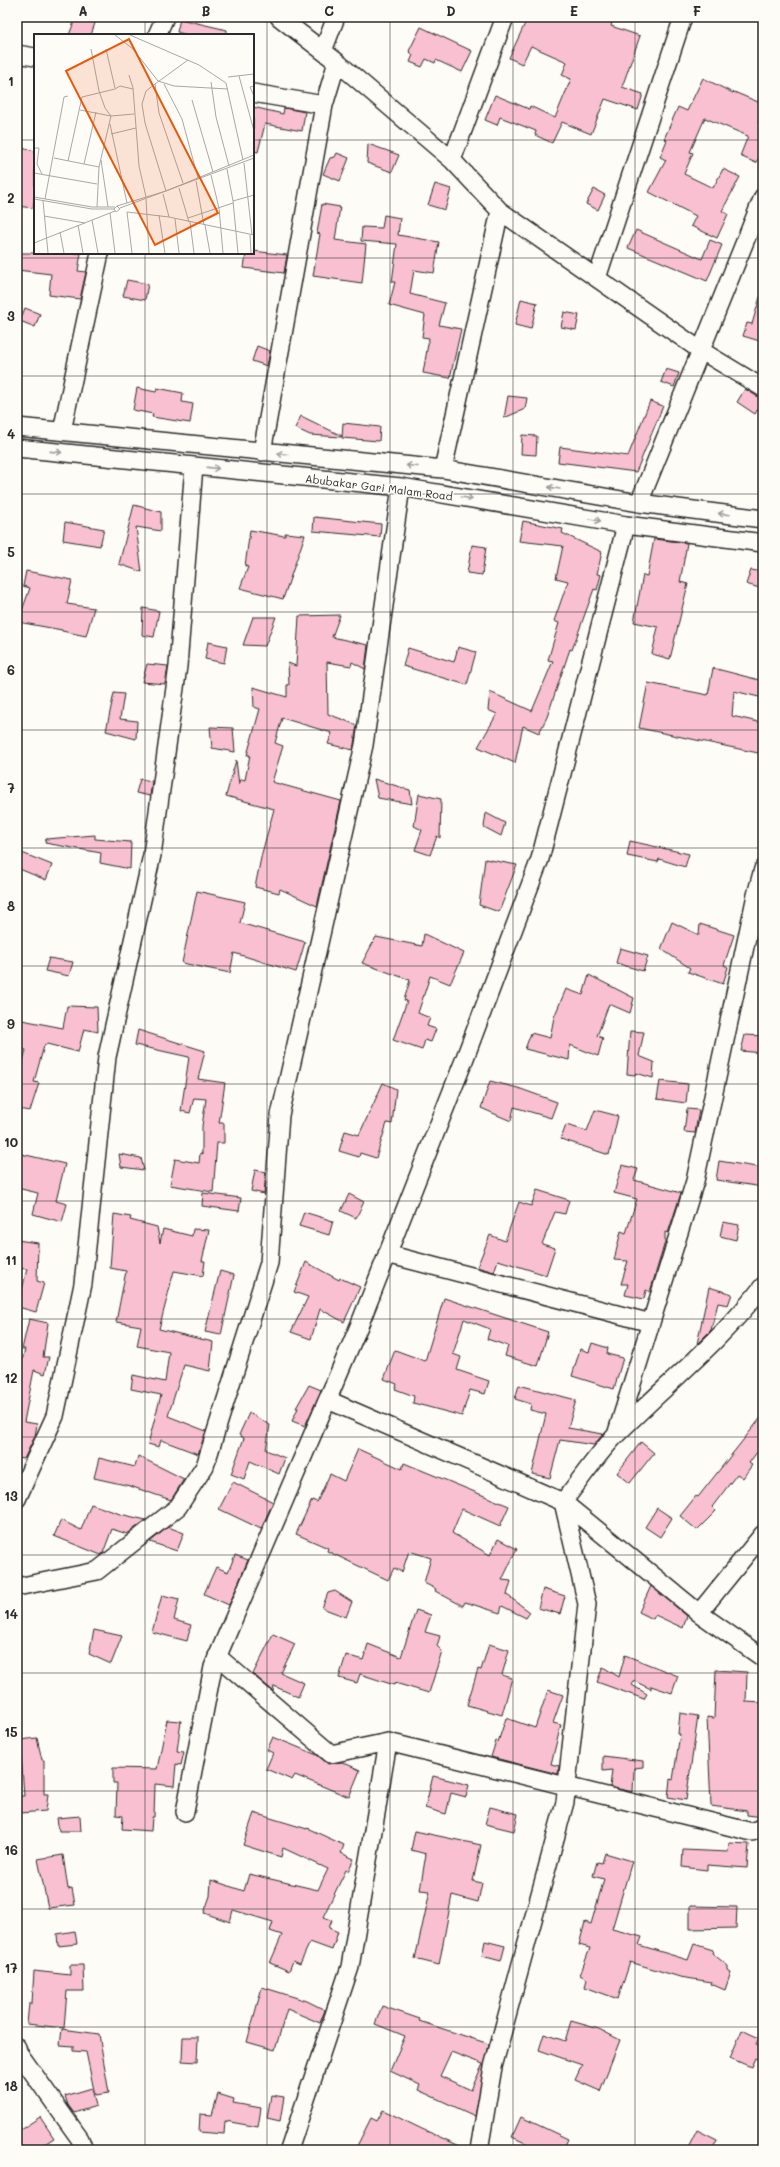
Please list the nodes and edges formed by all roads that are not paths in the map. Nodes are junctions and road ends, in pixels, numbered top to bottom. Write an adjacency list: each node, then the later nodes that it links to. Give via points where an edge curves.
1 (165, 17): 6 (street)
2 (279, 17): 7 (street)
3 (336, 17): 7 (street)
4 (505, 17): 13 (street)
5 (683, 17): 17 (street)
6 (157, 34)
7 (323, 51): 10 (street)
8 (17, 54): 9 (street)
9 (34, 57)
10 (337, 62): 12 (street); 13 (street)
11 (254, 93): 12 (street)
12 (324, 105): 23 (street)
13 (452, 160): 15 (street)
14 (763, 197): 18 (street)
15 (500, 211): 17 (street); 25 (street)
16 (100, 254): 21 (street)
17 (597, 278): 18 (street)
18 (700, 350): 19 (street); 27 (street)
19 (763, 388)
20 (17, 427): 21 (street)
21 (62, 431): 23 (street)
22 (18, 452): 24 (street, Abubakar Gari Malam Road, one-way to 24)
23 (262, 452): 25 (street, one-way to 23)
24 (194, 466): 26 (street, Abubakar Gari Malam Road, one-way to 26); 37 (street, via 178,666 152,855 107,1057 83,1284 56,1416)
25 (443, 469): 27 (street, one-way to 25)
26 (401, 487): 29 (street, Abubakar Gari Malam Road, one-way to 29); 40 (street, via 364,745 280,1115 269,1263 205,1466 178,1507 97,1571)
27 (640, 503): 28 (street, one-way to 27)
28 (763, 519)
29 (626, 525): 30 (street, Abubakar Gari Malam Road); 32 (street, via 540,859)
30 (763, 543)
31 (763, 869): 34 (street, via 695,1181)
32 (387, 1254): 34 (street); 35 (street)
33 (763, 1286): 36 (street, via 714,1342)
34 (651, 1323): 36 (street)
35 (328, 1400): 38 (street); 42 (street)
36 (617, 1434): 38 (street)
37 (17, 1498)
38 (563, 1502): 41 (street); 45 (street, via 587,1604)
39 (763, 1534): 41 (street)
40 (17, 1587)
41 (699, 1613): 43 (street)
42 (217, 1656): 44 (street, via 331,1754); 46 (street)
43 (763, 1658)
44 (388, 1742): 45 (street); 50 (street, via 350,1967)
45 (566, 1786): 47 (street, via 752,1832); 51 (street, via 565,1802 493,2067)
46 (185, 1812)
47 (763, 1827)
48 (17, 2047): 49 (street, via 80,2139)
49 (84, 2150)
50 (289, 2150)
51 (479, 2150)

